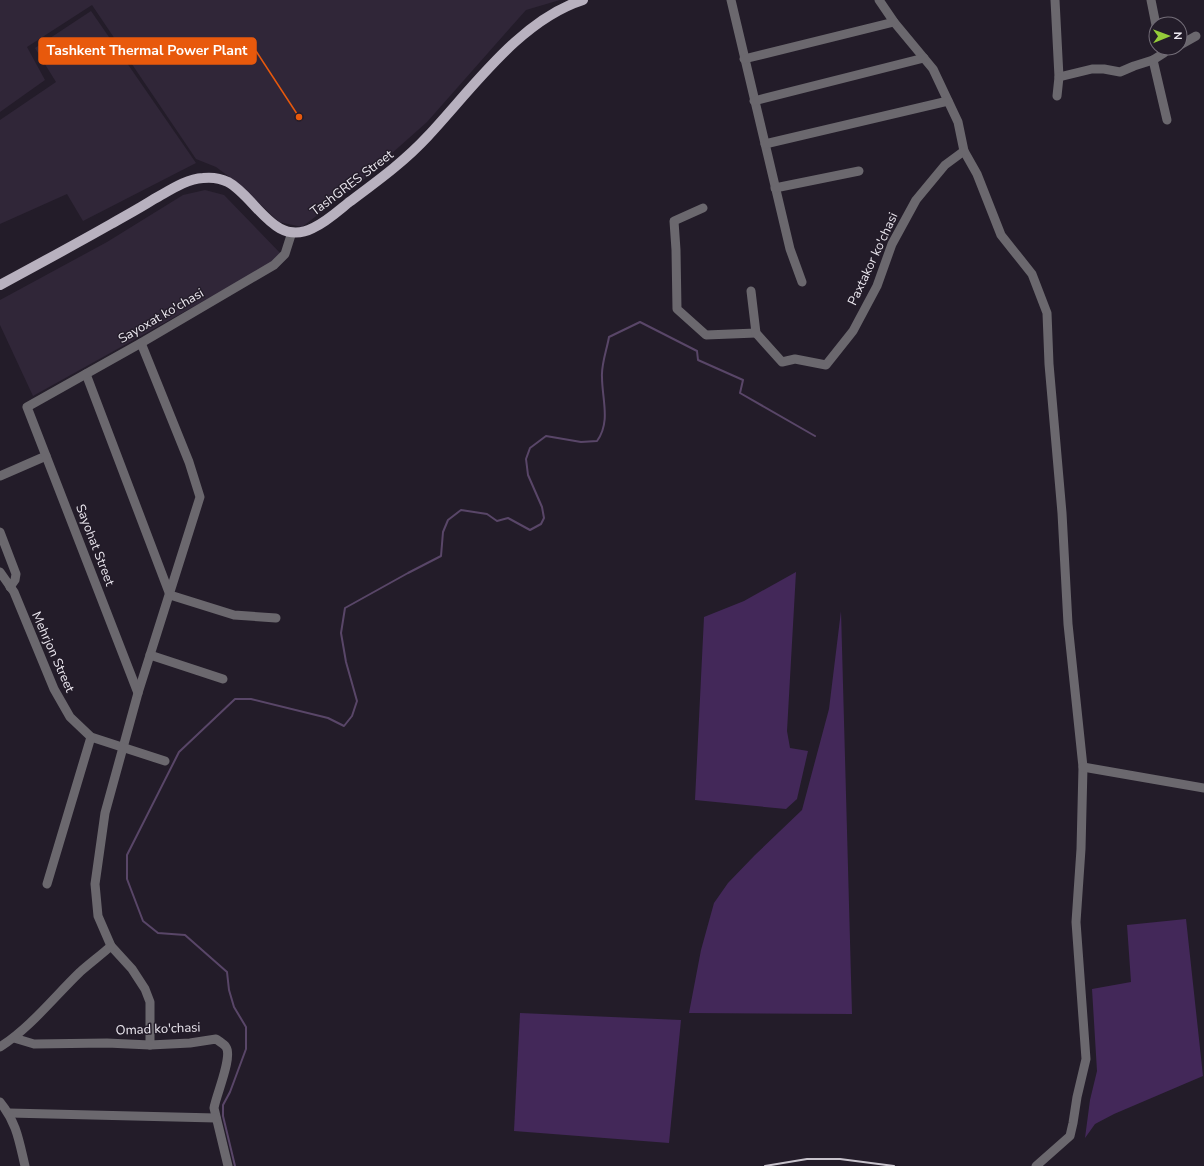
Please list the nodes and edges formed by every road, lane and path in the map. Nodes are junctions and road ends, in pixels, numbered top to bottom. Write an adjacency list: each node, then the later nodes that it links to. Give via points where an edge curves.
1 (583, 0): 24 (main road, TashGRES Street, via 552,13 531,28 493,64 405,160 380,180 315,227 304,232)
2 (731, 0): 11 (street)
3 (879, 0): 7 (street)
4 (1055, 0): 14 (street)
5 (1151, 0): 6 (street)
6 (1154, 16)
7 (894, 22): 11 (street); 12 (street)
8 (1196, 36): 9 (street)
9 (1188, 40)
10 (1158, 56): 13 (street)
11 (744, 58): 16 (street)
12 (924, 58): 16 (street); 17 (street)
13 (1154, 60): 14 (street, via 1120,72 1104,68); 18 (street)
14 (1059, 77): 15 (street)
15 (1057, 96)
16 (754, 101): 19 (street)
17 (948, 101): 19 (street); 20 (street, via 958,122)
18 (1167, 120)
19 (765, 144): 22 (street)
20 (964, 151): 28 (street, Paxtakor ko'chasi, via 945,165 916,200 892,244 877,286 853,331 826,365 795,359 782,362); 44 (street, via 978,174 1001,235 1032,274 1047,313 1068,624)
21 (859, 171): 22 (street)
22 (775, 188): 25 (street, via 790,250)
23 (703, 208): 28 (street, via 674,221 677,309 706,335)
24 (292, 232): 26 (main road, via 272,224 239,190 226,182 211,178 194,179); 29 (street, Sayoxat ko'chasi, via 285,254 274,265)
25 (802, 282)
26 (0, 285)
27 (752, 291): 28 (street)
28 (756, 333)
29 (141, 343): 30 (street, Sayoxat ko'chasi); 36 (street, via 200,497)
30 (86, 374): 31 (street, Sayoxat ko'chasi, via 27,407); 36 (street)
31 (46, 456): 32 (street); 40 (street, Sayohat Street)
32 (0, 476)
33 (0, 532): 35 (street, via 16,574)
34 (0, 572): 35 (street, Mehrjon Street)
35 (10, 587): 41 (street, Mehrjon Street, via 54,689 70,717)
36 (170, 595): 37 (street, via 234,615); 38 (street)
37 (276, 618)
38 (150, 655): 39 (street); 40 (street)
39 (223, 678)
40 (138, 693): 42 (street)
41 (91, 736): 42 (street, Mehrjon Street); 46 (street)
42 (124, 748): 43 (street, Mehrjon Street); 47 (street, via 105,813 95,884 98,916)
43 (165, 761)
44 (1083, 767): 45 (street); 56 (street, via 1076,922 1086,1059 1070,1136)
45 (1204, 788)
46 (47, 884)
47 (111, 946): 48 (street, via 81,971); 49 (street, via 132,969 145,989 150,1002)
48 (14, 1038): 49 (street, Omad ko'chasi, via 34,1044); 50 (street)
49 (150, 1045): 53 (street, Omad ko'chasi, via 216,1039 226,1047 228,1052 225,1073 214,1104)
50 (0, 1047)
51 (0, 1102): 52 (street)
52 (9, 1113): 53 (street); 54 (street)
53 (216, 1118): 55 (street, Omad ko'chasi)
54 (25, 1166)
55 (228, 1166)
56 (1036, 1166)

